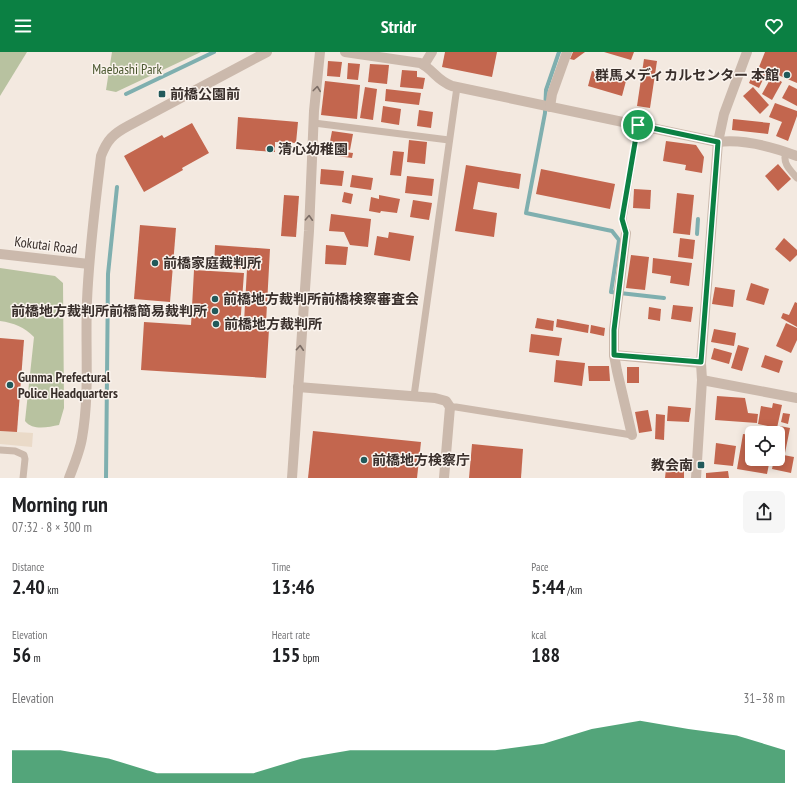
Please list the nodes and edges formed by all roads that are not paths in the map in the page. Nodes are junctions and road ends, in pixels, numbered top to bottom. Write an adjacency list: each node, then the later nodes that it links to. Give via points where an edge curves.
1 (267, 52): 19 (street, via 118,131 109,140 101,156)
2 (320, 52): 10 (street, one-way to 2)
3 (345, 52): 7 (street)
4 (432, 52): 7 (street)
5 (566, 52): 9 (street)
6 (747, 52): 13 (street, via 724,114)
7 (424, 65): 8 (street, via 443,82)
8 (457, 87): 9 (street); 12 (lane)
9 (550, 107): 11 (street)
10 (314, 123): 12 (lane); 23 (street, one-way to 10)
11 (638, 125): 13 (street); 17 (lane, via 622,219)
12 (449, 140): 24 (lane)
13 (718, 142): 14 (street, via 732,140); 21 (street)
14 (786, 152): 15 (street); 16 (lane, via 786,163)
15 (797, 156)
16 (797, 178)
17 (626, 233): 20 (street, via 614,330)
18 (0, 254): 19 (street, Kokutai Road)
19 (89, 264): 30 (street, via 85,416 82,438)
20 (614, 355): 21 (street); 27 (street)
21 (701, 362): 22 (street)
22 (702, 380): 25 (street); 33 (street)
23 (298, 387): 24 (street); 31 (street)
24 (414, 396): 26 (street, via 441,399)
25 (797, 398)
26 (450, 407): 27 (lane); 32 (street)
27 (632, 435)
28 (0, 450): 29 (lane, via 15,451 24,455)
29 (24, 476)
30 (69, 478)
31 (292, 478)
32 (444, 478)
33 (696, 478)

